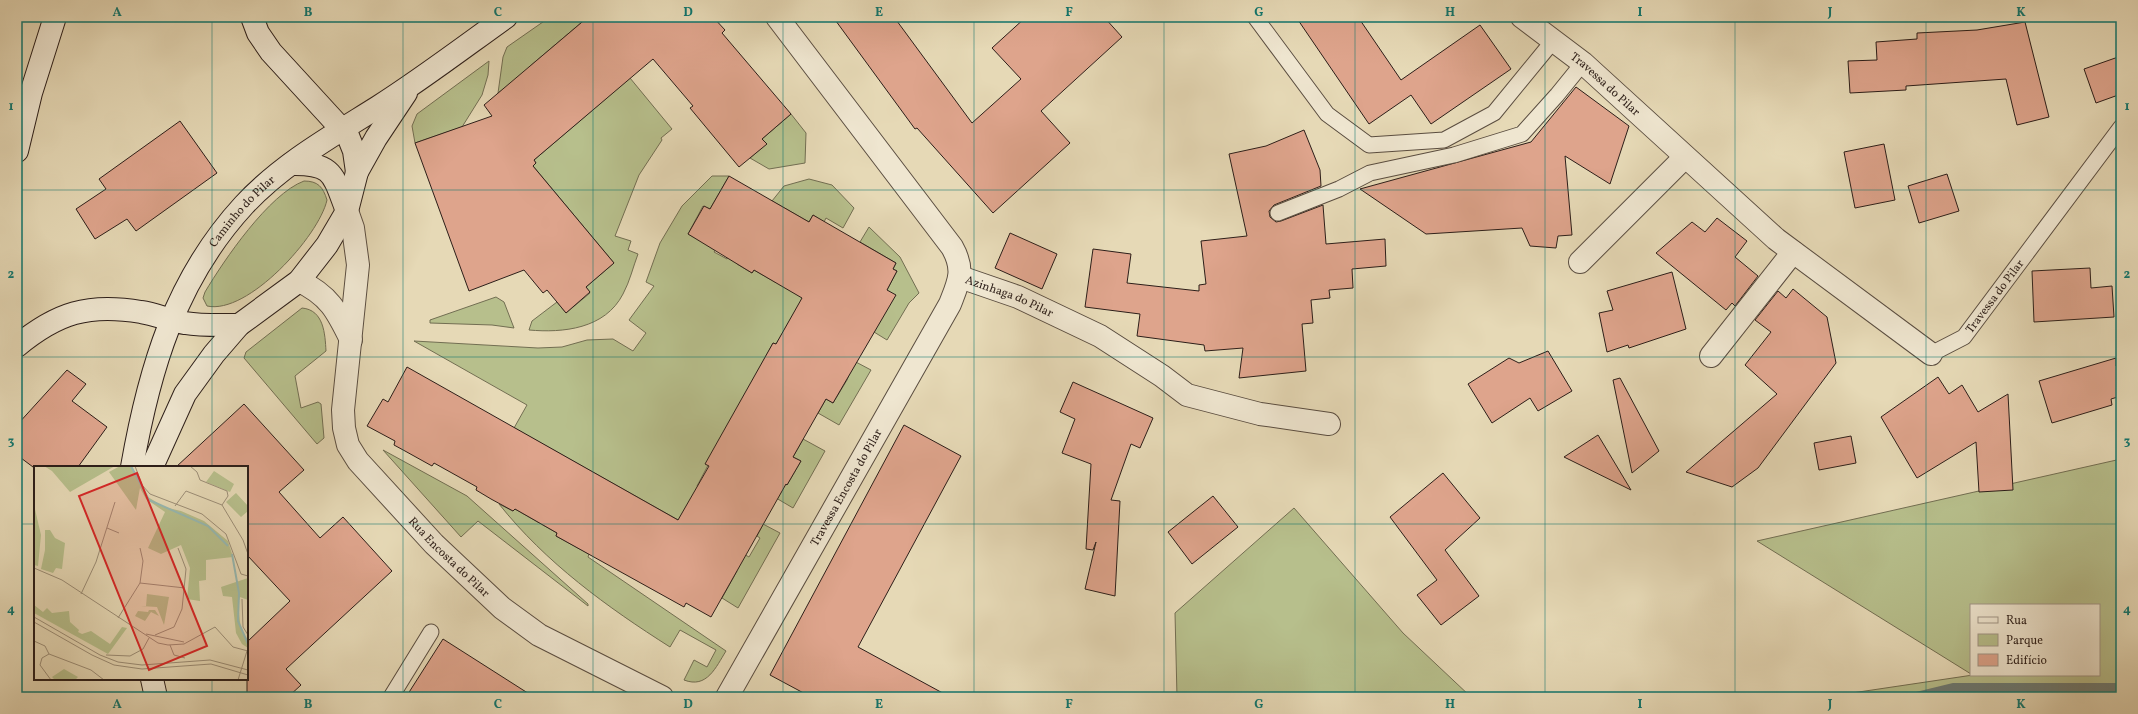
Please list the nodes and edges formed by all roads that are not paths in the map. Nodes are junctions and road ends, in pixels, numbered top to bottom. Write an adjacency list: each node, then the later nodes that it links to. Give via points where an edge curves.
1 (55, 17): 11 (street, via 31,93)
2 (252, 17): 10 (street, via 258,33 271,52)
3 (506, 17): 8 (street, Caminho do Pilar)
4 (777, 17): 19 (street, Azinhaga do Pilar, via 952,247 959,260)
5 (1255, 17): 6 (lane, via 1327,114 1369,145 1444,140 1494,113)
6 (1539, 26): 7 (street, Travessa do Pilar)
7 (1583, 63): 12 (street, Travessa do Pilar); 16 (lane, via 1522,134 1454,155 1370,173 1339,189)
8 (414, 82): 10 (street, Caminho do Pilar); 14 (street, Caminho do Pilar, via 376,138)
9 (2121, 127): 25 (lane, Travessa do Pilar, via 1964,337)
10 (342, 128): 13 (street, Caminho do Pilar); 14 (street, Caminho do Pilar, via 352,144)
11 (17, 151)
12 (1685, 157): 17 (street, Travessa do Pilar, via 1776,240); 18 (street)
13 (292, 164): 15 (street, Rua Encosta do Pilar, via 316,165 327,170 337,184); 21 (street, Caminho do Pilar, via 244,205 199,266)
14 (357, 172): 15 (street, Caminho do Pilar)
15 (347, 211): 20 (street, Caminho do Pilar, via 327,244); 23 (street, Rua Encosta do Pilar, via 358,265)
16 (1278, 213)
17 (1793, 252): 25 (street, Travessa do Pilar); 26 (street)
18 (1580, 262)
19 (960, 277): 27 (street, Azinhaga do Pilar, via 1018,297 1100,336 1187,395 1260,414); 35 (street, Travessa Encosta do Pilar, via 950,304)
20 (299, 281): 22 (street, Caminho do Pilar); 23 (street, via 322,293 337,310)
21 (171, 320): 22 (street, via 193,324); 24 (street, via 127,310 80,311 60,316 47,323); 28 (street, Caminho do Pilar, via 149,388)
22 (240, 325): 29 (street, Caminho do Pilar, via 214,354 185,394)
23 (351, 340): 34 (street, Rua Encosta do Pilar, via 343,410 344,428 348,444 358,462 371,477 434,544 502,608 539,635)
24 (17, 346)
25 (1931, 354)
26 (1711, 356)
27 (1329, 424)
28 (132, 466)
29 (152, 466)
30 (431, 632): 33 (lane)
31 (152, 680): 32 (street)
32 (156, 697)
33 (391, 697)
34 (662, 697)
35 (727, 697)

